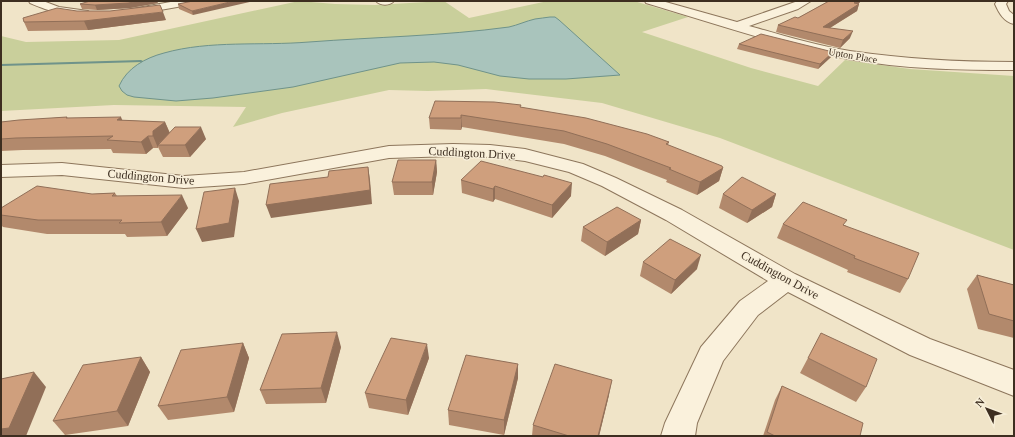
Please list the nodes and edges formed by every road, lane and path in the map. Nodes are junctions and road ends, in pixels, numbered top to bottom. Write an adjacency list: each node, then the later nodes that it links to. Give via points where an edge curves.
1 (34, 1): 8 (street, via 68,12)
2 (194, 1): 9 (street)
3 (381, 1): 4 (street)
4 (389, 1)
5 (650, 1): 11 (street, Upton Place)
6 (806, 1): 11 (street)
7 (1003, 1): 10 (street, via 1000,4 1004,13)
8 (93, 13)
9 (120, 13)
10 (1014, 21)
11 (737, 26): 12 (street, Upton Place, via 810,47 891,61 952,66)
12 (1014, 66)
13 (1, 171): 14 (street, Cuddington Drive, via 62,169 184,182 244,178 389,152 490,151 576,168 609,182 674,215)
14 (786, 280): 15 (street, Cuddington Drive, via 920,347); 16 (street, via 750,308 710,354)
15 (1014, 383)
16 (678, 436)

